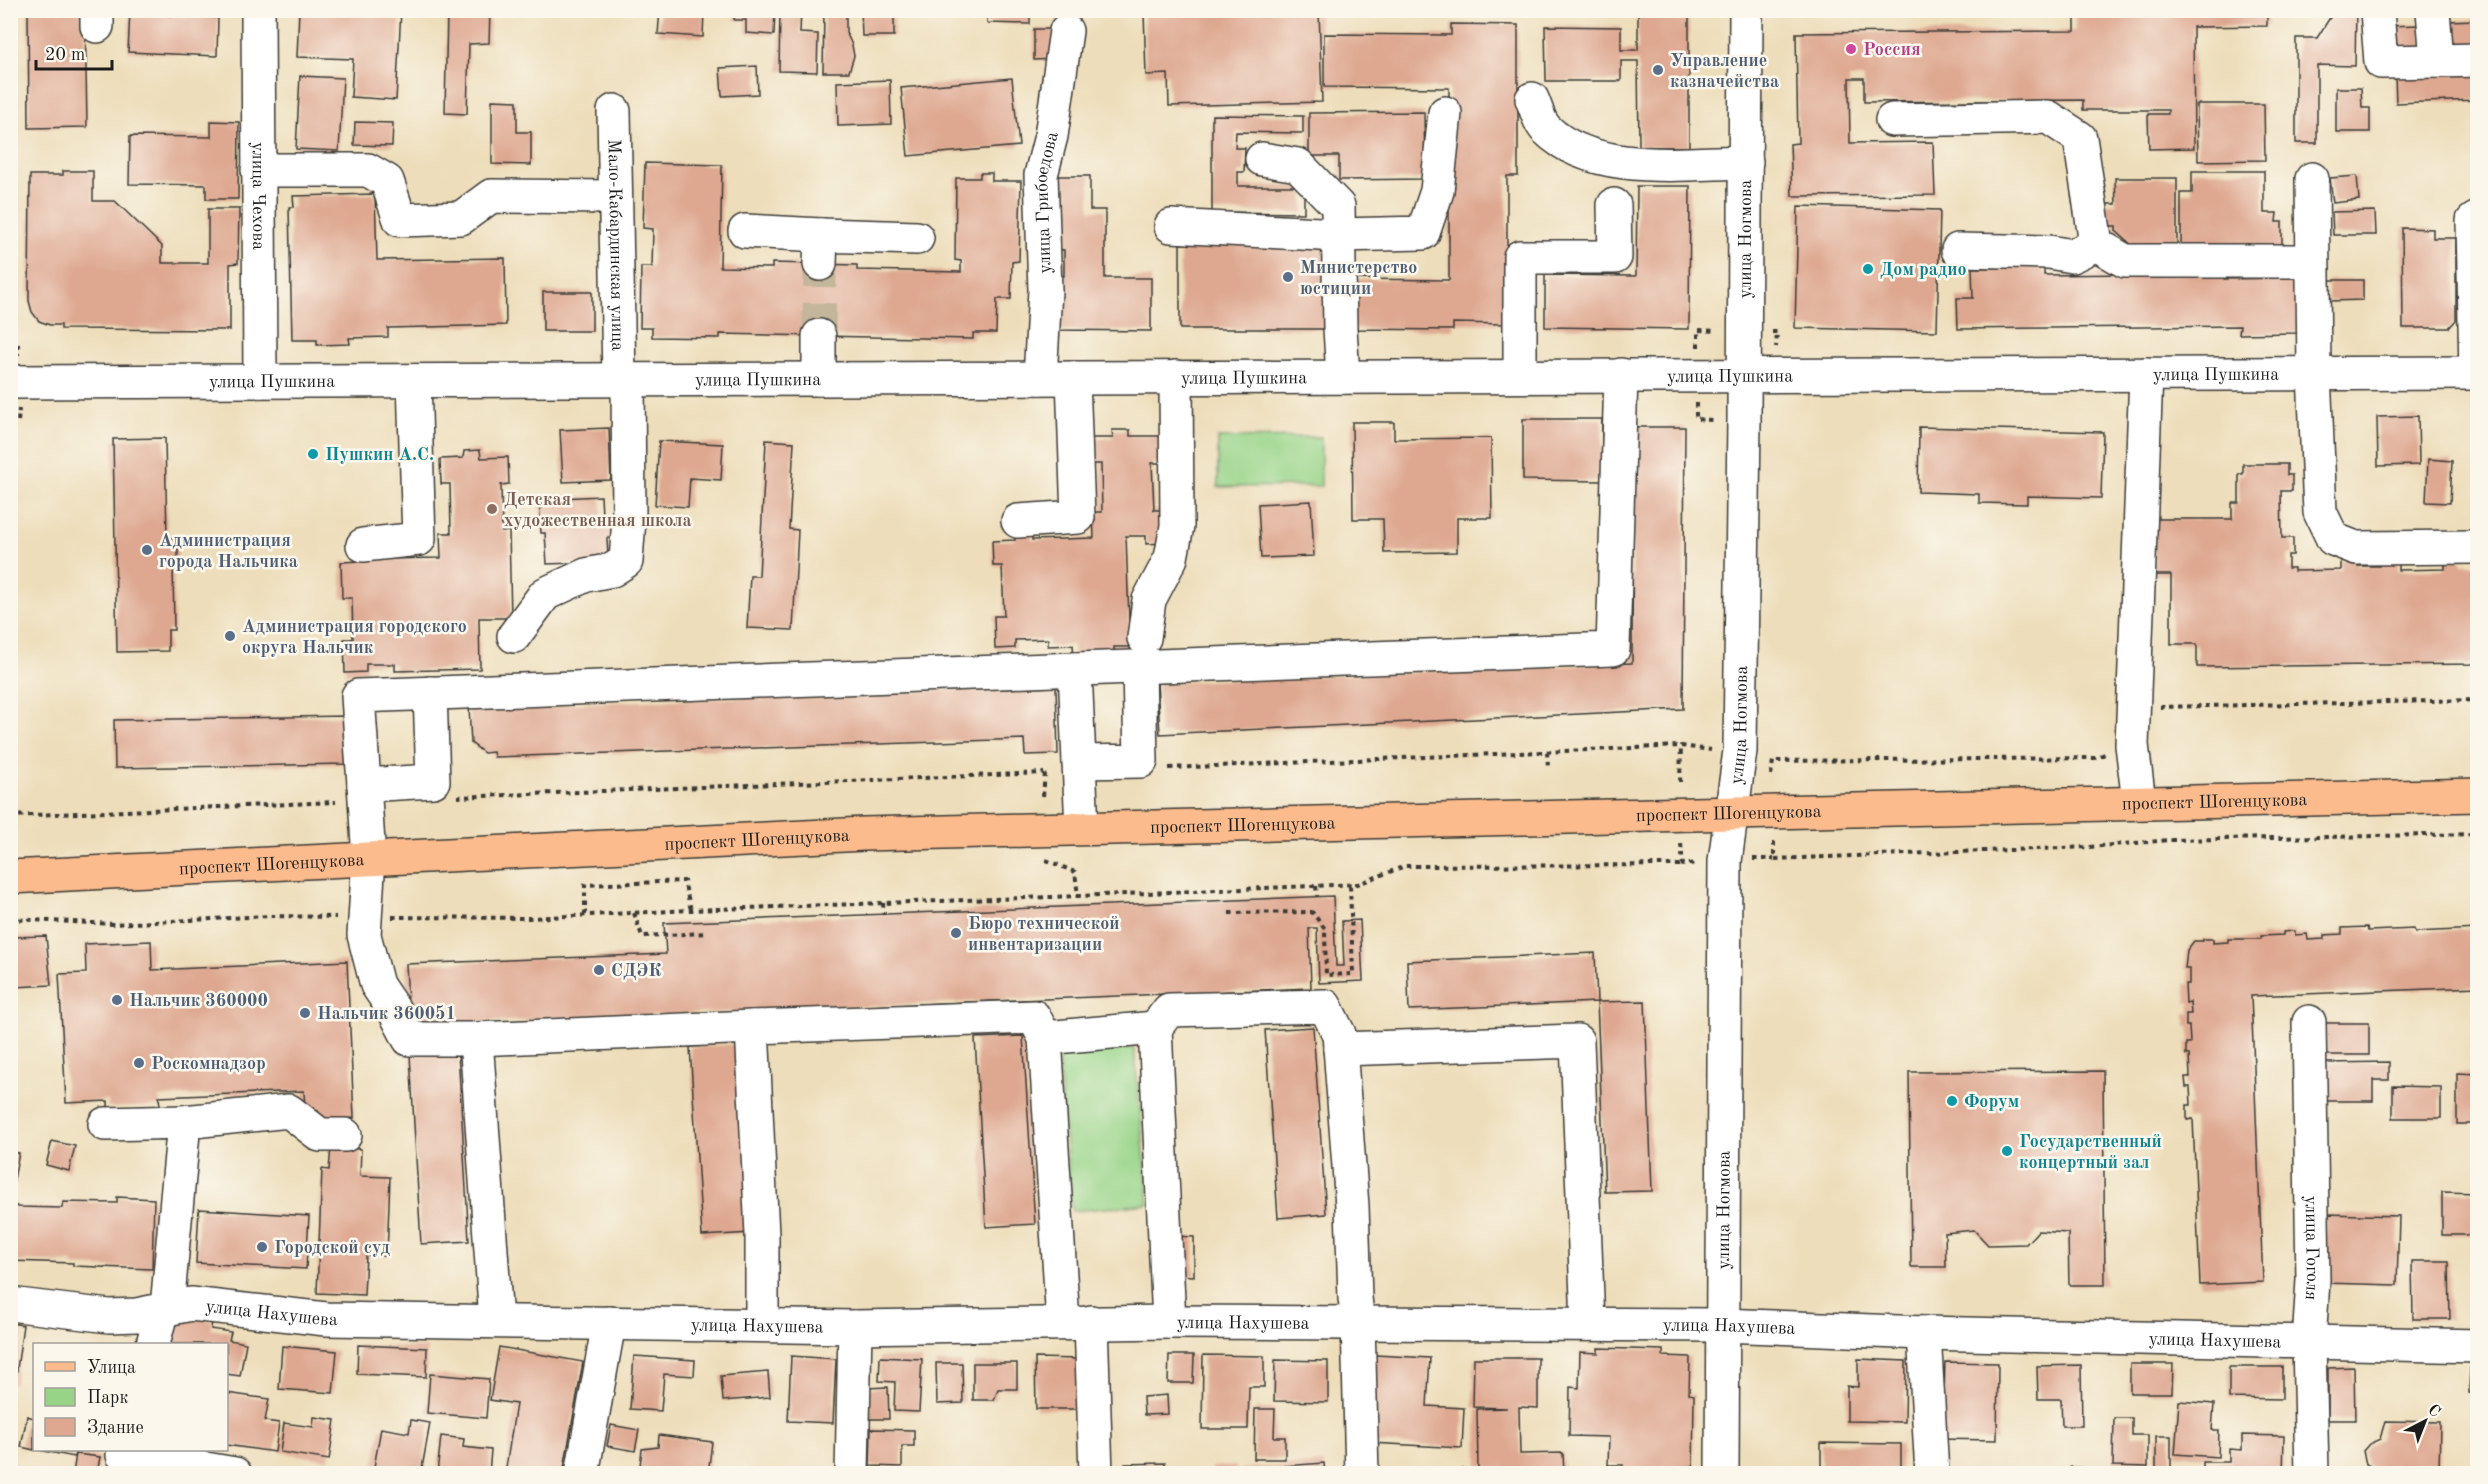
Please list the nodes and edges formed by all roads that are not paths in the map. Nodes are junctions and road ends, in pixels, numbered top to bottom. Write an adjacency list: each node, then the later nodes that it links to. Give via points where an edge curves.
1 (258, 10): 14 (street, улица Чехова)
2 (1746, 10): 13 (street, улица Ногмова)
3 (2433, 10): 7 (street)
4 (2382, 11): 7 (street, via 2381,62)
5 (1066, 31): 37 (street, улица Грибоедова, via 1051,136 1041,175 1045,290)
6 (2478, 60): 7 (street)
7 (2437, 61)
8 (1532, 99): 13 (street, via 1544,127 1562,142 1591,154 1622,163)
9 (614, 111): 16 (street, Мало-Кабардинская улица)
10 (1445, 113): 21 (street, via 1437,191 1423,233)
11 (1892, 120): 23 (street, via 2048,117 2080,138)
12 (1262, 159): 21 (street, via 1298,165 1338,206)
13 (1746, 162): 32 (street, улица Ногмова)
14 (258, 170): 16 (street, via 368,170 387,181 400,220 461,218 491,196); 40 (street, улица Чехова)
15 (2312, 179): 25 (street)
16 (615, 197): 39 (street, Мало-Кабардинская улица)
17 (1614, 205): 33 (street, via 1615,258 1520,257)
18 (2478, 218): 26 (street, via 2474,221)
19 (1171, 226): 21 (street)
20 (745, 231): 22 (street, via 821,249)
21 (1338, 235): 35 (street)
22 (918, 238)
23 (2096, 244): 24 (street, via 2072,256); 25 (street, via 2125,261)
24 (1958, 250)
25 (2311, 261): 28 (street)
26 (2476, 270): 29 (street)
27 (819, 336): 36 (street)
28 (2314, 373): 29 (street, улица Пушкина); 30 (street, улица Пушкина); 45 (street, via 2320,512 2333,539 2356,548)
29 (2477, 373)
30 (2146, 374): 32 (street, улица Пушкина); 53 (street, via 2132,745)
31 (1621, 375): 32 (street, улица Пушкина); 33 (street, улица Пушкина); 47 (street, via 1613,649)
32 (1745, 375): 54 (street, улица Ногмова, via 1740,751)
33 (1520, 376): 35 (street, улица Пушкина)
34 (1176, 377): 35 (street, улица Пушкина); 38 (street, улица Пушкина); 47 (street, via 1177,526 1171,558 1149,600)
35 (1344, 377)
36 (819, 378): 37 (street, улица Пушкина); 39 (street, улица Пушкина)
37 (1040, 378): 38 (street, улица Пушкина)
38 (1073, 378): 43 (street, via 1078,518)
39 (624, 380): 41 (street, улица Пушкина); 46 (street, Мало-Кабардинская улица, via 629,518 626,561 612,570 586,575 545,594)
40 (260, 381): 41 (street, улица Пушкина); 42 (street, улица Пушкина)
41 (414, 381): 44 (street, via 419,539)
42 (16, 382)
43 (1018, 521)
44 (363, 545)
45 (2478, 547)
46 (514, 636)
47 (1142, 653): 48 (street); 50 (street, via 1141,761)
48 (1075, 669): 49 (street); 50 (street)
49 (430, 693): 51 (street, via 433,781); 51 (street, via 358,696)
50 (1079, 766): 55 (street)
51 (364, 793): 56 (street)
52 (2478, 795): 53 (main road, проспект Шогенцукова)
53 (2139, 802): 54 (main road, проспект Шогенцукова)
54 (1731, 812): 55 (main road, проспект Шогенцукова); 76 (street, улица Ногмова, via 1725,861)
55 (1082, 828): 56 (main road, проспект Шогенцукова, via 841,835)
56 (369, 858): 57 (main road, проспект Шогенцукова); 62 (street, via 364,935 377,985 409,1039)
57 (10, 877)
58 (2309, 1022): 79 (street, улица Гоголя, via 2313,1280)
59 (752, 1027): 61 (street, via 1034,1017); 62 (street); 75 (street, via 762,1235)
60 (1155, 1028): 61 (street); 63 (street, via 1169,1010 1325,1006 1339,1034); 70 (street)
61 (1045, 1038): 73 (street)
62 (476, 1039): 69 (street)
63 (1340, 1049): 71 (street); 74 (street, via 1577,1041)
64 (184, 1122): 65 (street); 66 (street, via 288,1111 320,1135); 68 (street)
65 (105, 1124)
66 (345, 1135)
67 (10, 1304): 68 (street, улица Нахушева, via 109,1316 137,1315)
68 (164, 1308): 69 (street, улица Нахушева, via 191,1304 326,1318); 80 (street)
69 (496, 1321): 72 (street, улица Нахушева)
70 (1169, 1322): 71 (street, улица Нахушева); 73 (street, улица Нахушева)
71 (1358, 1322): 74 (street, улица Нахушева); 87 (street)
72 (609, 1323): 75 (street, улица Нахушева); 84 (street)
73 (1077, 1323): 77 (street, улица Нахушева); 86 (street)
74 (1588, 1324): 76 (street, улица Нахушева)
75 (762, 1325): 77 (street, улица Нахушева)
76 (1721, 1325): 78 (street, улица Нахушева); 88 (street, улица Ногмова)
77 (855, 1327): 85 (street)
78 (1924, 1333): 79 (street, улица Нахушева); 89 (street)
79 (2309, 1342): 81 (street, улица Нахушева); 90 (street, улица Гоголя)
80 (153, 1343)
81 (2478, 1346)
82 (123, 1459): 83 (street)
83 (235, 1473)
84 (582, 1473)
85 (852, 1473)
86 (1096, 1473)
87 (1362, 1473)
88 (1722, 1473)
89 (1932, 1473)
90 (2312, 1473)

